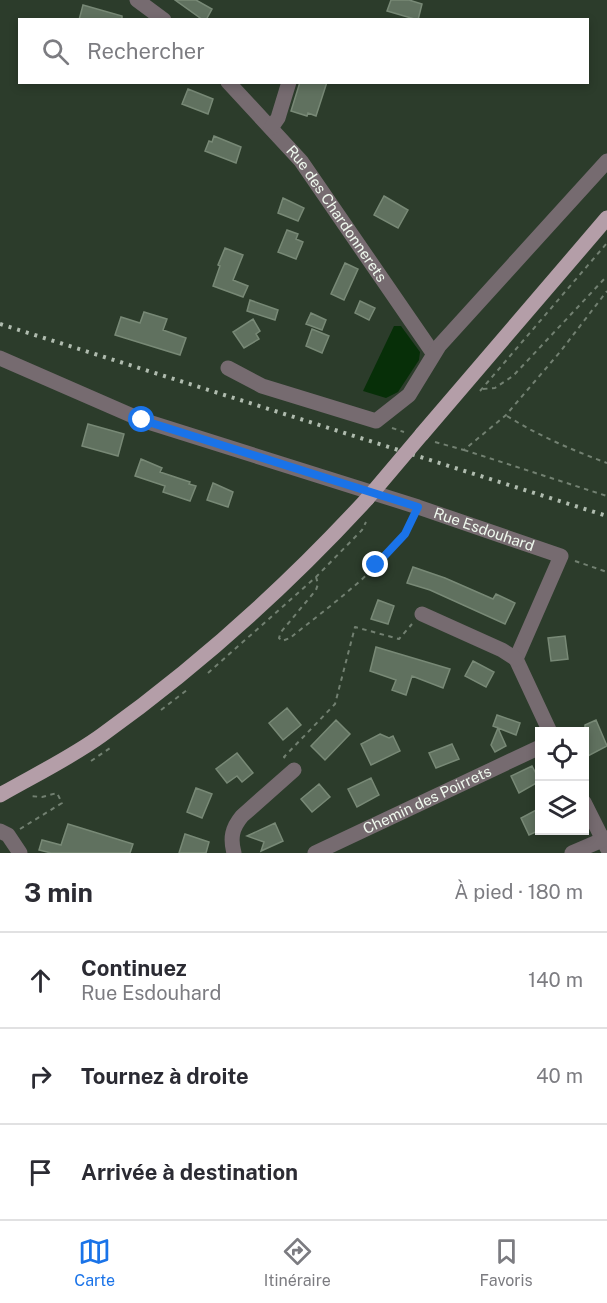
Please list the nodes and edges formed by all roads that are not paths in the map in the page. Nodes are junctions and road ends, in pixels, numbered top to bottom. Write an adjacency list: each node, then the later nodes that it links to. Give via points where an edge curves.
1 (137, 0): 2 (street)
2 (161, 18)
3 (230, 84): 5 (street, Rue des Chardonnerets)
4 (288, 84): 5 (street)
5 (271, 128): 8 (street, Rue des Chardonnerets, via 301,160)
6 (607, 161): 8 (street)
7 (607, 218): 16 (main road, bridge, via 367,499 273,595 101,736)
8 (433, 353): 10 (street, via 409,395 376,421 262,386)
9 (0, 358): 12 (street, Rue Esdouhard, via 142,420 561,556)
10 (228, 368)
11 (422, 614): 12 (street)
12 (516, 659): 13 (street)
13 (548, 727)
14 (535, 749): 22 (street, Chemin des Poirrets)
15 (294, 770): 21 (street, via 236,823 231,842)
16 (0, 795)
17 (589, 810): 19 (street)
18 (4, 833): 20 (street)
19 (606, 842): 23 (street)
20 (20, 853)
21 (234, 853)
22 (315, 853)
23 (572, 853)

